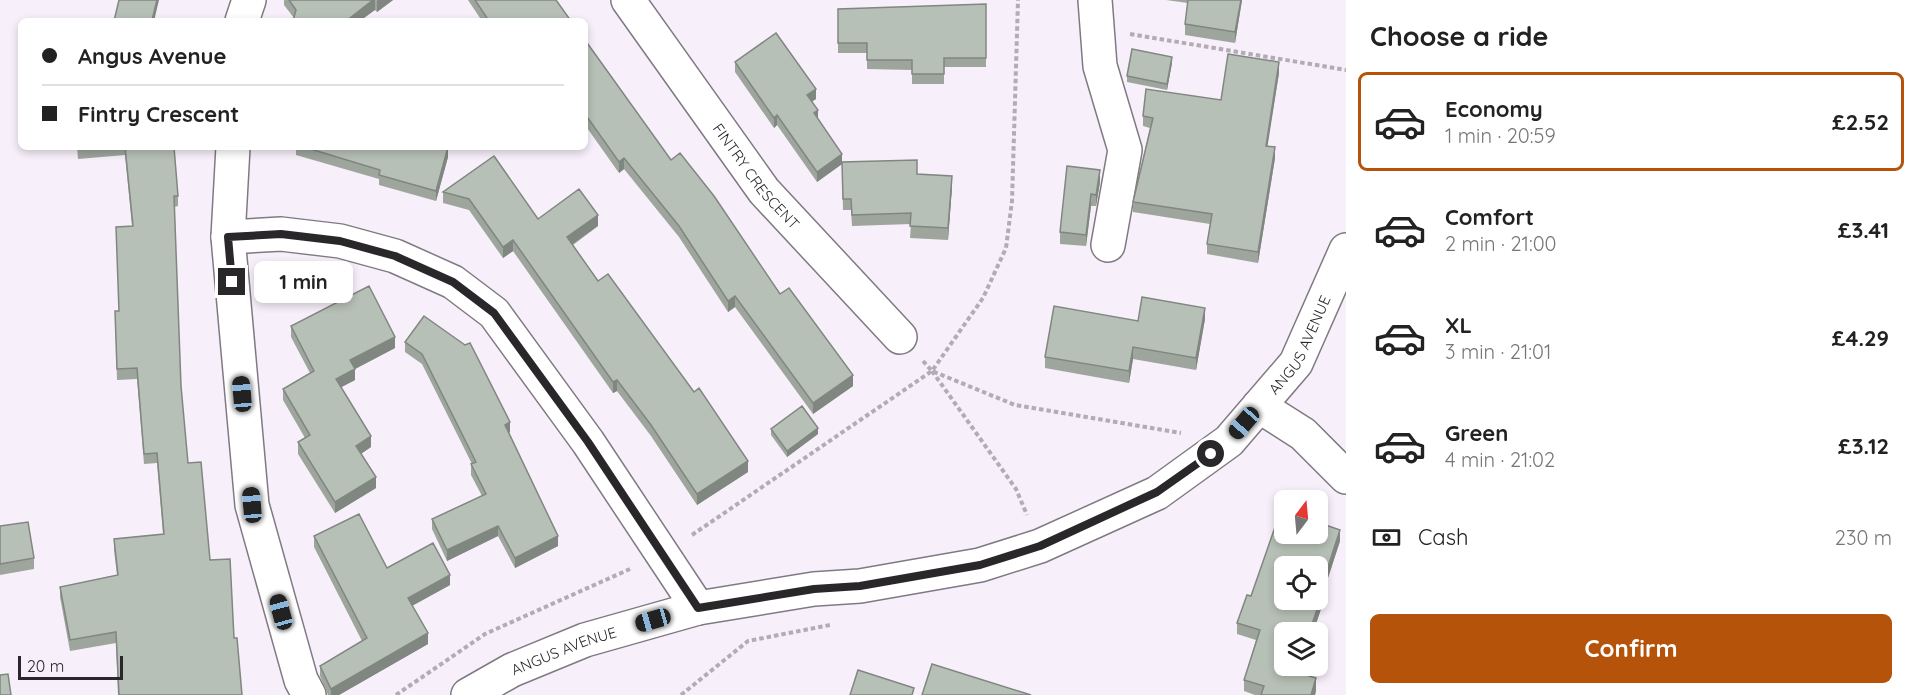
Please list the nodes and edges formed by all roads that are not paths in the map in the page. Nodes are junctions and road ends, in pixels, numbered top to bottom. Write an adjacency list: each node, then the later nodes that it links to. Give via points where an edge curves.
1 (249, 0): 4 (street)
2 (631, 1): 9 (street, FINTRY CRESCENT, via 764,191)
3 (1096, 14): 7 (street, via 1100,66 1125,150)
4 (243, 18)
5 (233, 150): 6 (street)
6 (228, 237): 12 (street, via 281,234 340,241 395,256 453,282 494,313 588,442); 13 (street, via 252,505 301,680)
7 (1108, 245)
8 (1346, 250): 10 (street, ANGUS AVENUE, via 1296,363)
9 (900, 336)
10 (1259, 406): 11 (street, via 1302,434); 12 (street, ANGUS AVENUE, via 1229,441 1157,492 1040,546 980,565)
11 (1346, 477)
12 (698, 608): 14 (street, ANGUS AVENUE, via 585,640 512,670)
13 (309, 695)
14 (468, 695)

